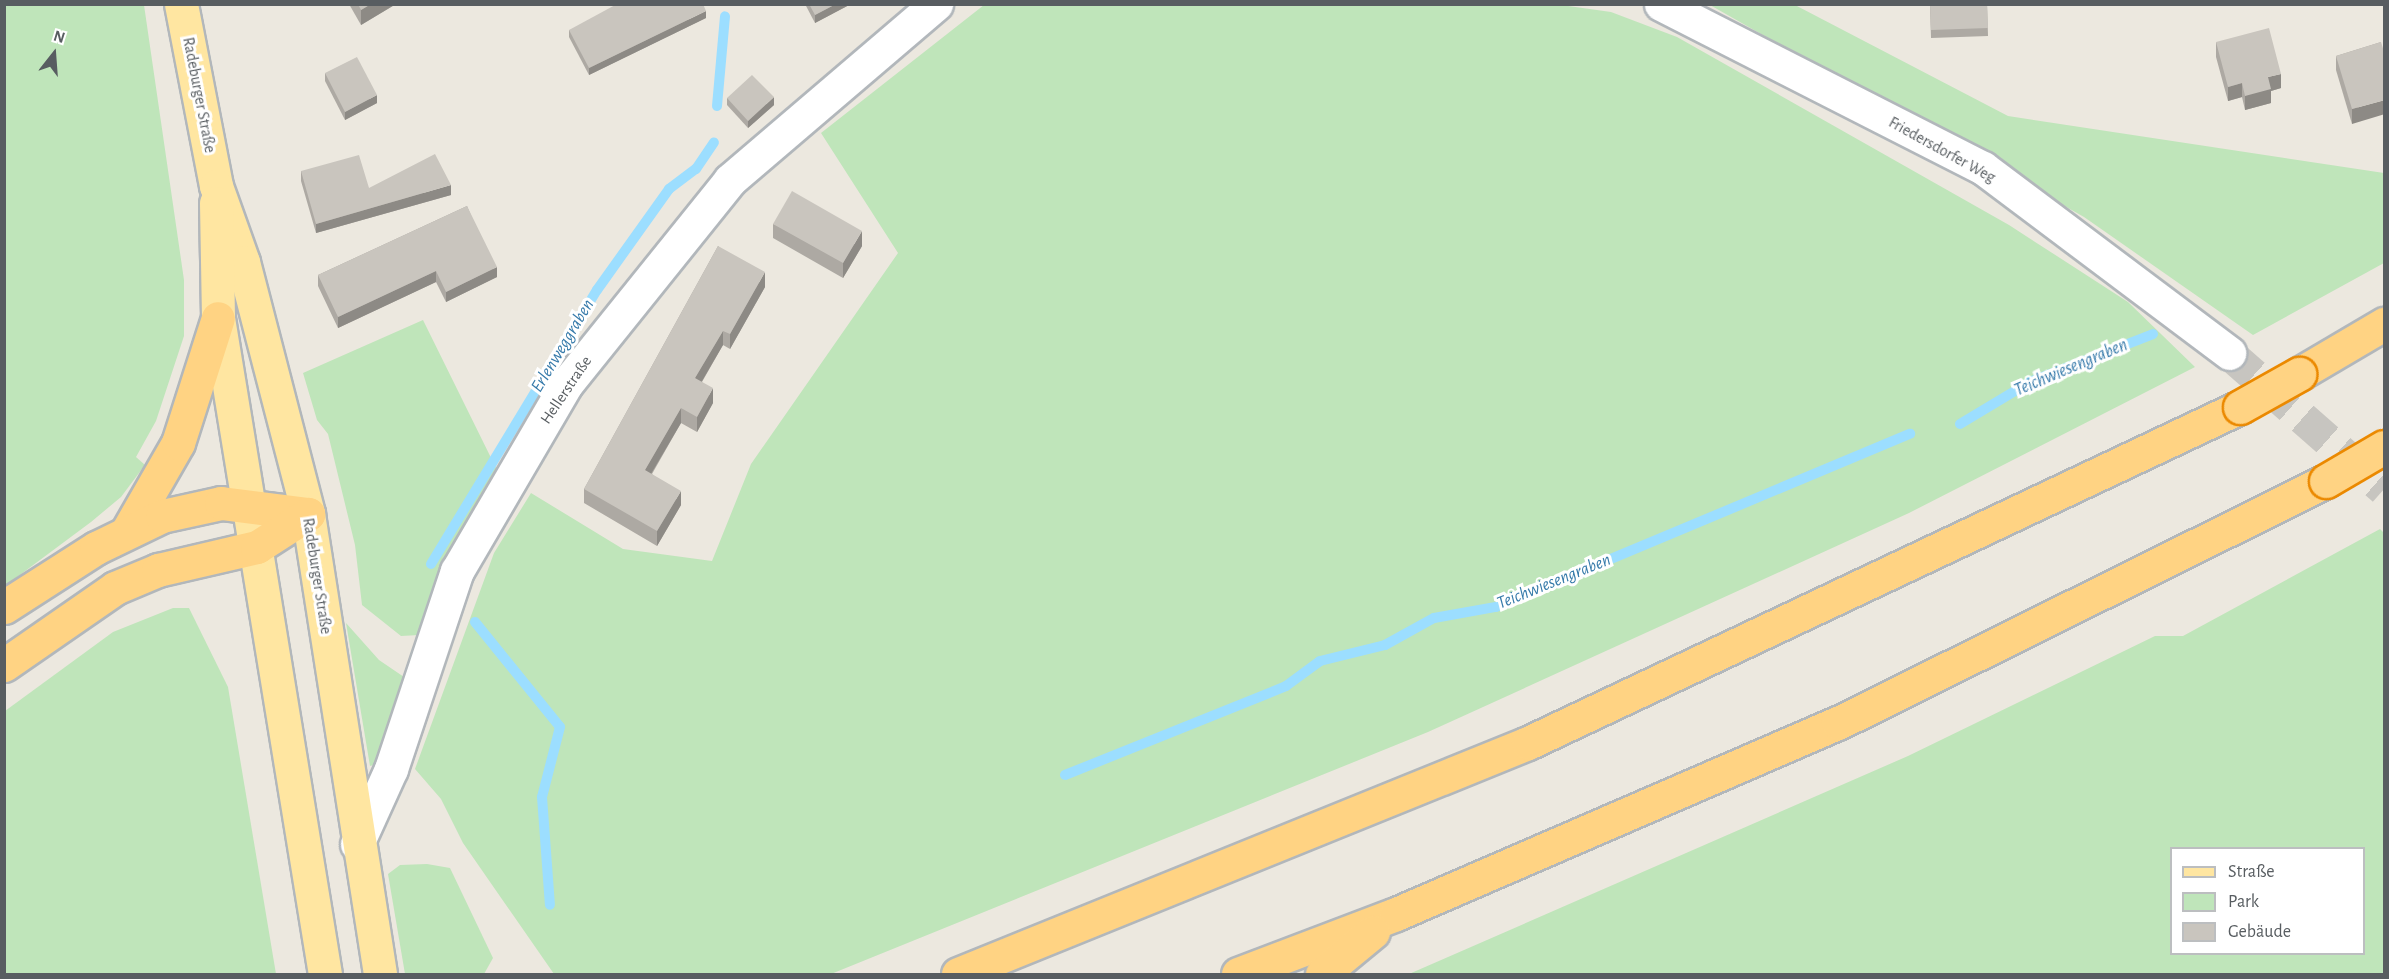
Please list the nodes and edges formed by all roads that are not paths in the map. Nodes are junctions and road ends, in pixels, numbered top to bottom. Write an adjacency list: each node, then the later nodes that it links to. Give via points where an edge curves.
1 (936, 4): 4 (street, Hellerstraße)
2 (1661, 4): 8 (street, Friedersdorfer Weg, via 1983,168)
3 (185, 6): 5 (main road, Radeburger Straße)
4 (906, 16): 16 (street, Hellerstraße, via 730,180 567,383 474,537 421,668 391,769)
5 (216, 186): 6 (main road, Radeburger Straße); 11 (main road, Radeburger Straße, via 243,262)
6 (218, 318): 10 (main road, Radeburger Straße); 12 (highway, via 178,443)
7 (2385, 324): 20 (highway, bridge, via 2240,407 1538,739)
8 (2229, 353)
9 (2384, 447): 17 (highway, bridge, via 2326,481 1849,718)
10 (247, 504): 11 (highway); 12 (highway, via 193,507); 13 (main road, Radeburger Straße)
11 (308, 514): 13 (highway); 16 (main road, Radeburger Straße)
12 (128, 530): 14 (highway)
13 (257, 547): 15 (highway, via 158,570 115,588); 18 (main road, Radeburger Straße)
14 (4, 607)
15 (4, 665)
16 (357, 844): 19 (main road, Radeburger Straße)
17 (1396, 914): 21 (highway); 22 (highway)
18 (325, 975)
19 (380, 975)
20 (958, 975)
21 (1238, 975)
22 (1322, 975)

